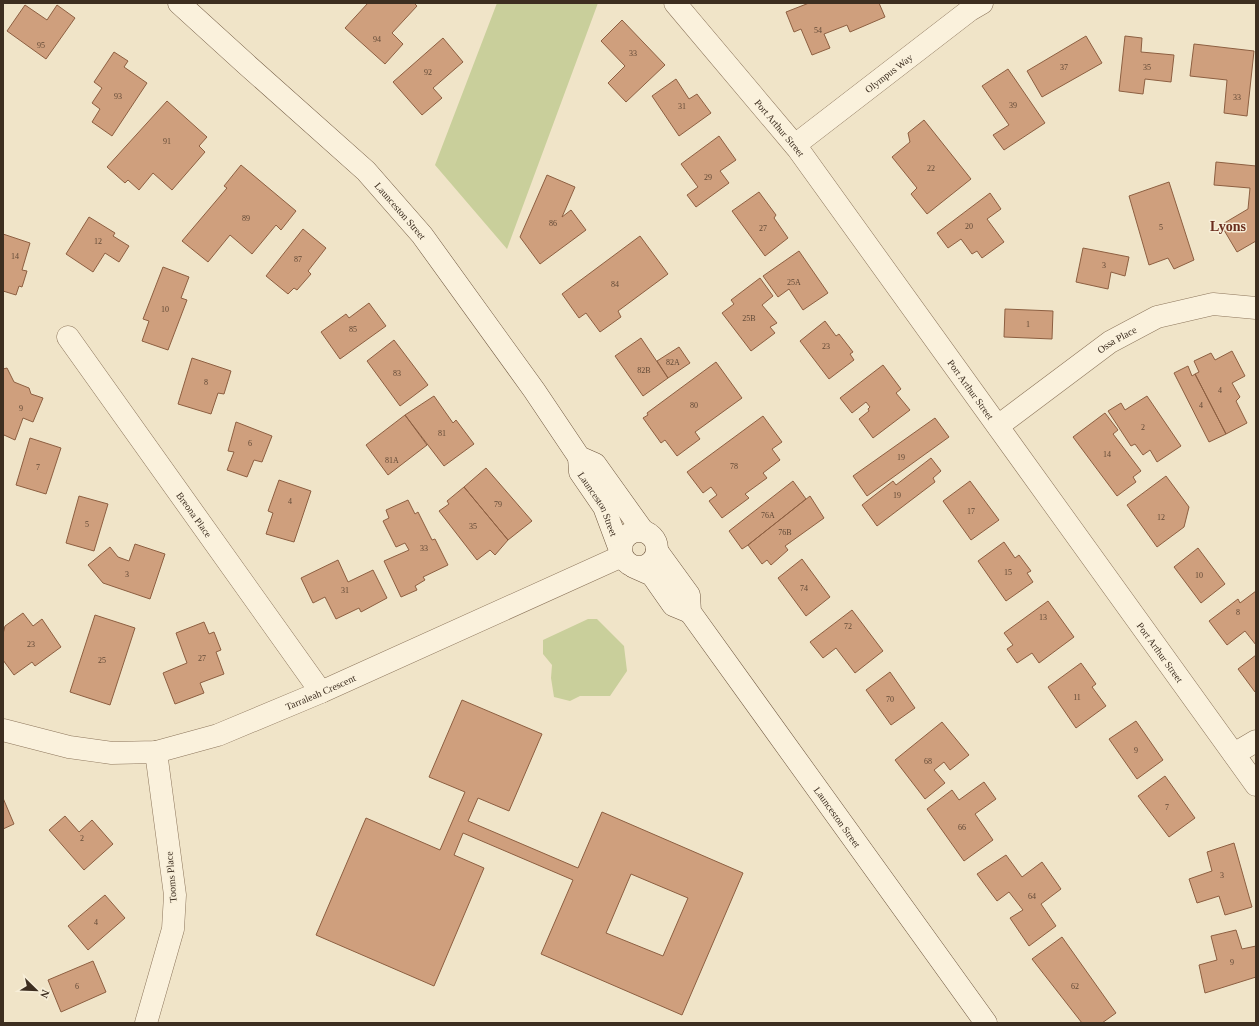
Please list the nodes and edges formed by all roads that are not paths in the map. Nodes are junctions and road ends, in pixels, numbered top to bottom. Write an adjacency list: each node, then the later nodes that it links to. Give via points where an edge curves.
1 (179, 3): 8 (street, Launceston Street, via 366,170 425,240 534,390 579,457 595,464)
2 (675, 3): 4 (street, Port Arthur Street)
3 (982, 3): 4 (street, Olympus Way)
4 (795, 145): 7 (street, Port Arthur Street)
5 (1256, 308): 7 (street, Ossa Place, via 1213,304 1157,317 1110,342)
6 (68, 337): 13 (street, Breona Place)
7 (998, 426): 17 (street, Port Arthur Street)
8 (612, 503): 9 (street, Launceston Street); 11 (street, Launceston Street)
9 (643, 531): 10 (street, Launceston Street, via 655,540); 11 (street, via 627,535 621,545)
10 (657, 551): 11 (street, Tarraleah Crescent, via 655,557 640,568); 12 (street, Launceston Street, via 689,595)
11 (625, 558): 12 (street, Launceston Street, via 652,575 673,605); 13 (street, Tarraleah Crescent)
12 (690, 612): 20 (street, Launceston Street)
13 (320, 692): 16 (street, Tarraleah Crescent, via 218,735)
14 (3, 730): 16 (street, Tarraleah Crescent, via 69,748 112,752)
15 (1256, 741): 17 (street)
16 (156, 752): 19 (street, Tooms Place, via 175,895 173,929)
17 (1234, 754): 18 (street, Port Arthur Street)
18 (1256, 785)
19 (146, 1023)
20 (986, 1023)

